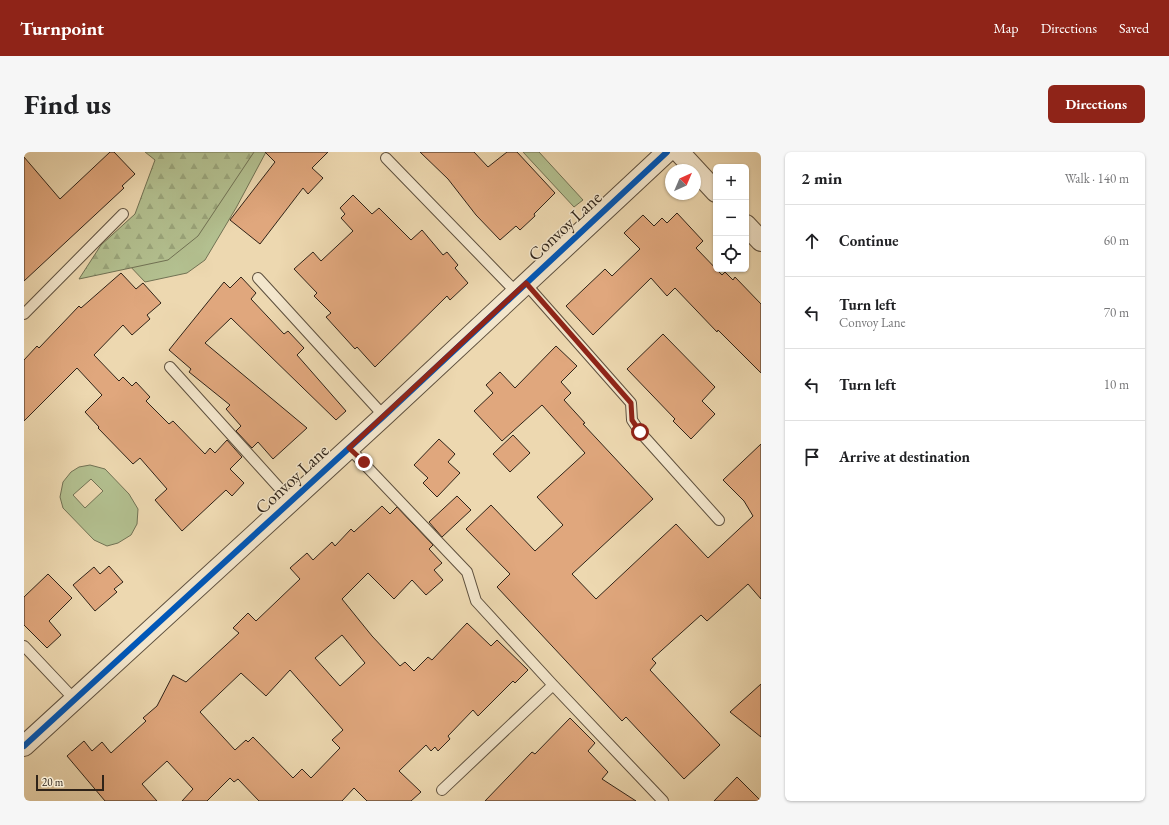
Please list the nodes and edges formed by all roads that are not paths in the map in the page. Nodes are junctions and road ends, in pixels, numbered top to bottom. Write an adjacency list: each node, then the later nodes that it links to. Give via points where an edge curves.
1 (667, 152): 9 (street, Convoy Lane)
2 (679, 152): 4 (street)
3 (386, 158): 9 (lane)
4 (713, 189)
5 (123, 214): 10 (lane)
6 (749, 228): 7 (street)
7 (761, 241)
8 (258, 278): 12 (lane)
9 (521, 288): 12 (street, Convoy Lane); 15 (lane, via 631,403 632,420 640,432)
10 (24, 314)
11 (170, 368): 14 (lane)
12 (384, 416): 13 (street, Convoy Lane)
13 (349, 448): 14 (street, Convoy Lane); 17 (lane, via 467,572 476,601)
14 (291, 501): 18 (street, Convoy Lane)
15 (719, 520)
16 (24, 646): 18 (lane)
17 (553, 685): 20 (lane); 21 (lane)
18 (74, 700): 19 (street, Convoy Lane)
19 (24, 746)
20 (442, 790)
21 (663, 801)

